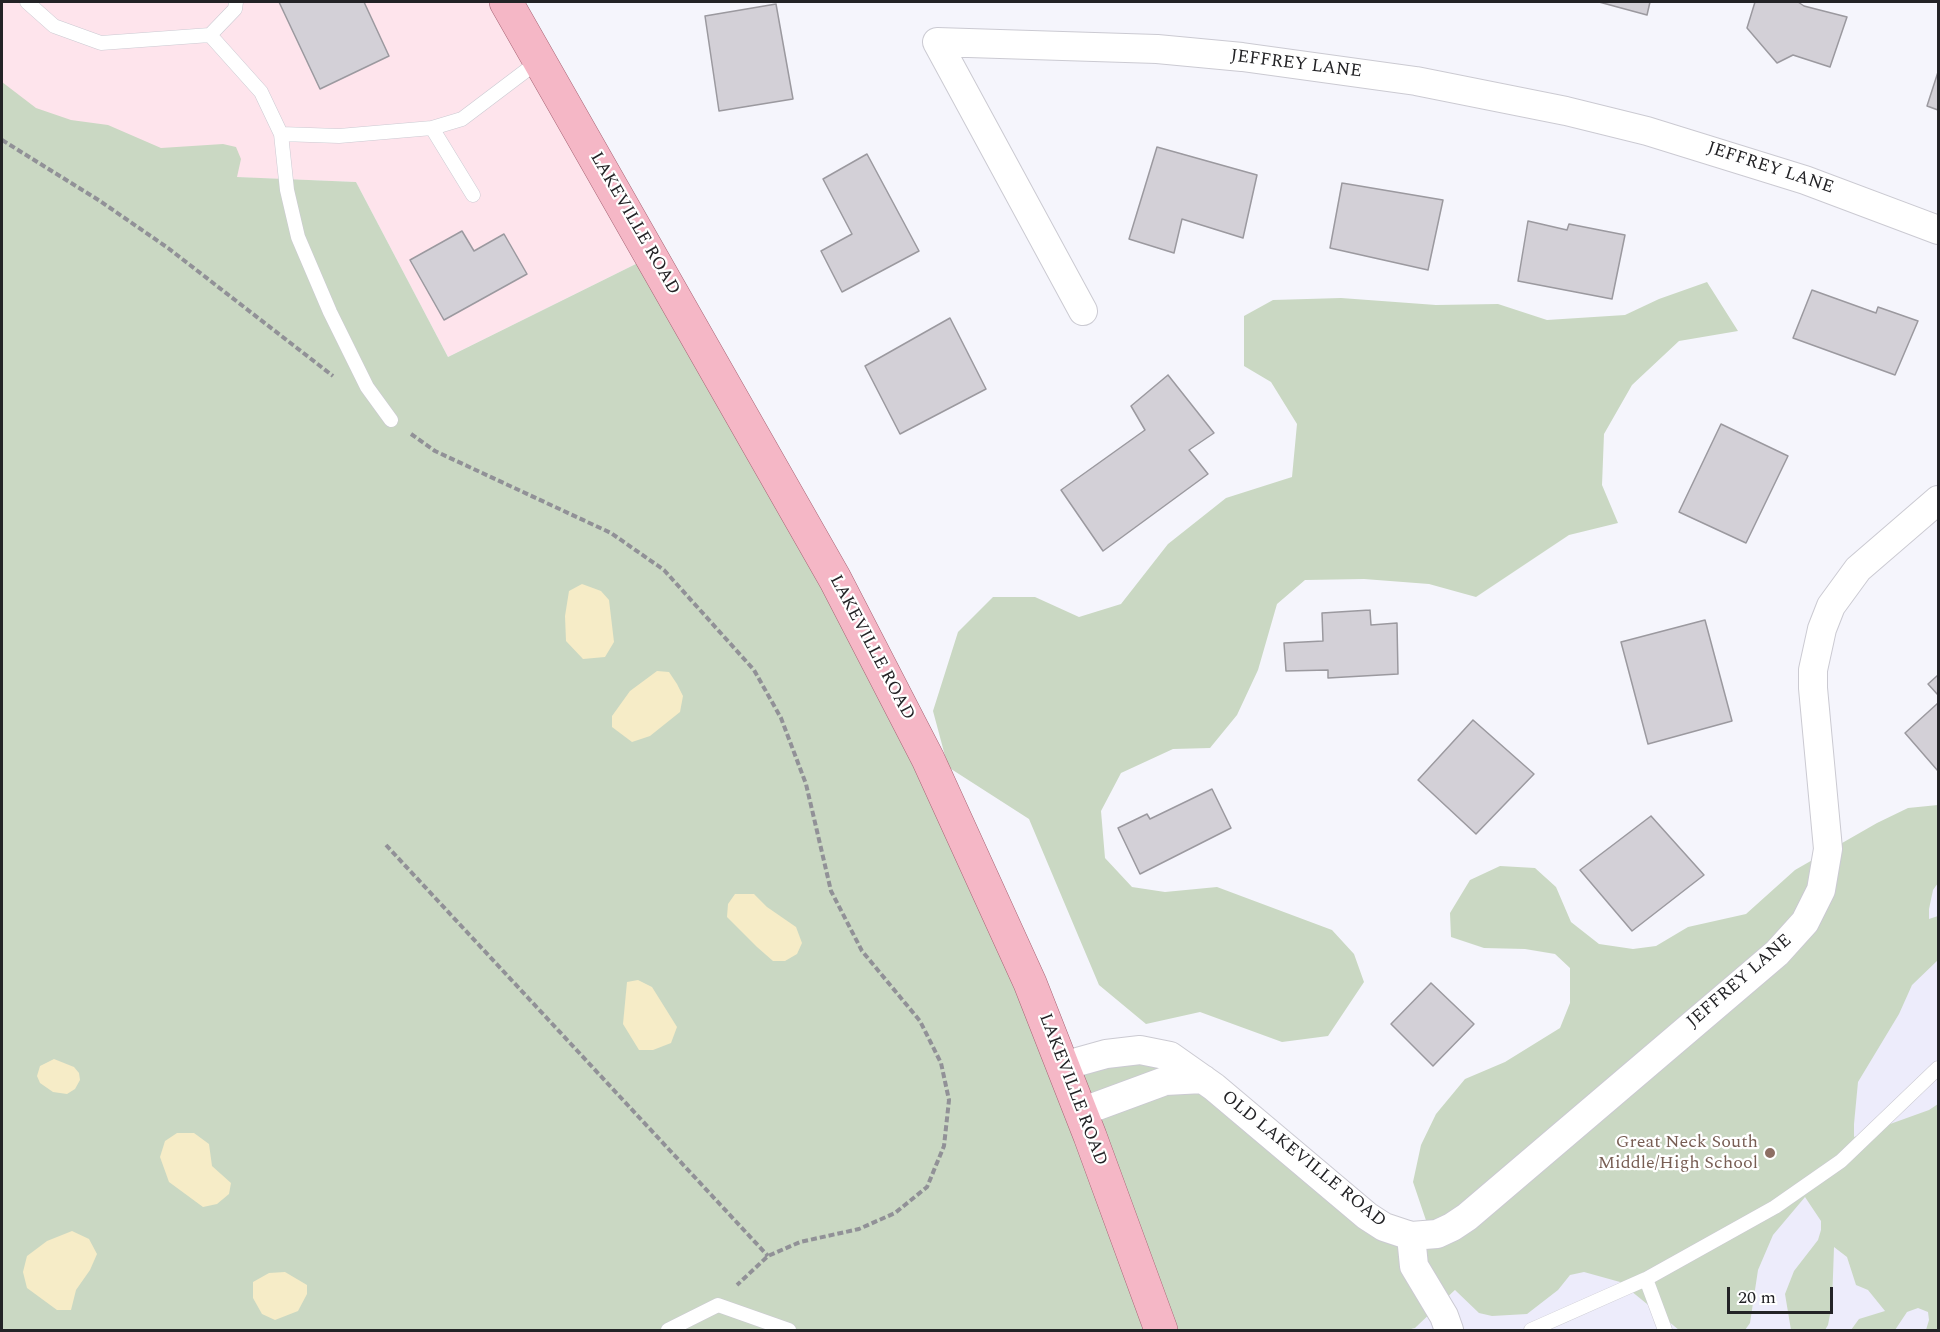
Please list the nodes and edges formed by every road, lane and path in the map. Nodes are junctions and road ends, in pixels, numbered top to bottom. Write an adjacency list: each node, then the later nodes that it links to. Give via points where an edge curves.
1 (27, 2): 4 (lane, via 54,26 101,43)
2 (236, 2): 4 (lane, via 236,9)
3 (506, 2): 5 (main road, LAKEVILLE ROAD)
4 (210, 35): 7 (lane, via 261,92)
5 (541, 60): 6 (lane, via 462,119); 16 (main road, LAKEVILLE ROAD, via 871,646 962,829)
6 (432, 128): 7 (lane, via 339,136); 9 (lane)
7 (281, 134): 13 (lane, via 287,190 298,237 367,387)
8 (2, 140): 12 (path, via 168,248)
9 (473, 195)
10 (1938, 230): 11 (street, JEFFREY LANE, via 1806,180 1658,134 1416,81 1157,49 937,42)
11 (1083, 311)
12 (336, 379)
13 (391, 420): 21 (path, via 435,451 610,533 664,570 754,669 781,718 806,784 831,891 862,951 920,1021 941,1063 949,1100 944,1146 927,1187 895,1213)
14 (1938, 500): 20 (street, JEFFREY LANE, via 1858,569 1831,606 1822,629 1813,688 1828,849 1821,890 1806,922 1777,953 1467,1217 1437,1234)
15 (386, 845): 21 (path)
16 (1064, 1066): 18 (street, OLD LAKEVILLE ROAD, via 1106,1054 1140,1050 1170,1056); 19 (main road, LAKEVILLE ROAD)
17 (1938, 1068): 22 (lane, via 1841,1161 1775,1207)
18 (1203, 1079): 19 (street, OLD LAKEVILLE ROAD, via 1165,1080); 20 (street, OLD LAKEVILLE ROAD, via 1367,1216 1398,1234)
19 (1081, 1113): 26 (main road, LAKEVILLE ROAD)
20 (1411, 1236): 27 (street, via 1414,1266)
21 (768, 1256): 23 (path)
22 (1646, 1280): 28 (lane); 29 (lane)
23 (718, 1305): 24 (lane); 25 (lane)
24 (668, 1330)
25 (789, 1330)
26 (1161, 1330)
27 (1449, 1330)
28 (1531, 1330)
29 (1665, 1330)

